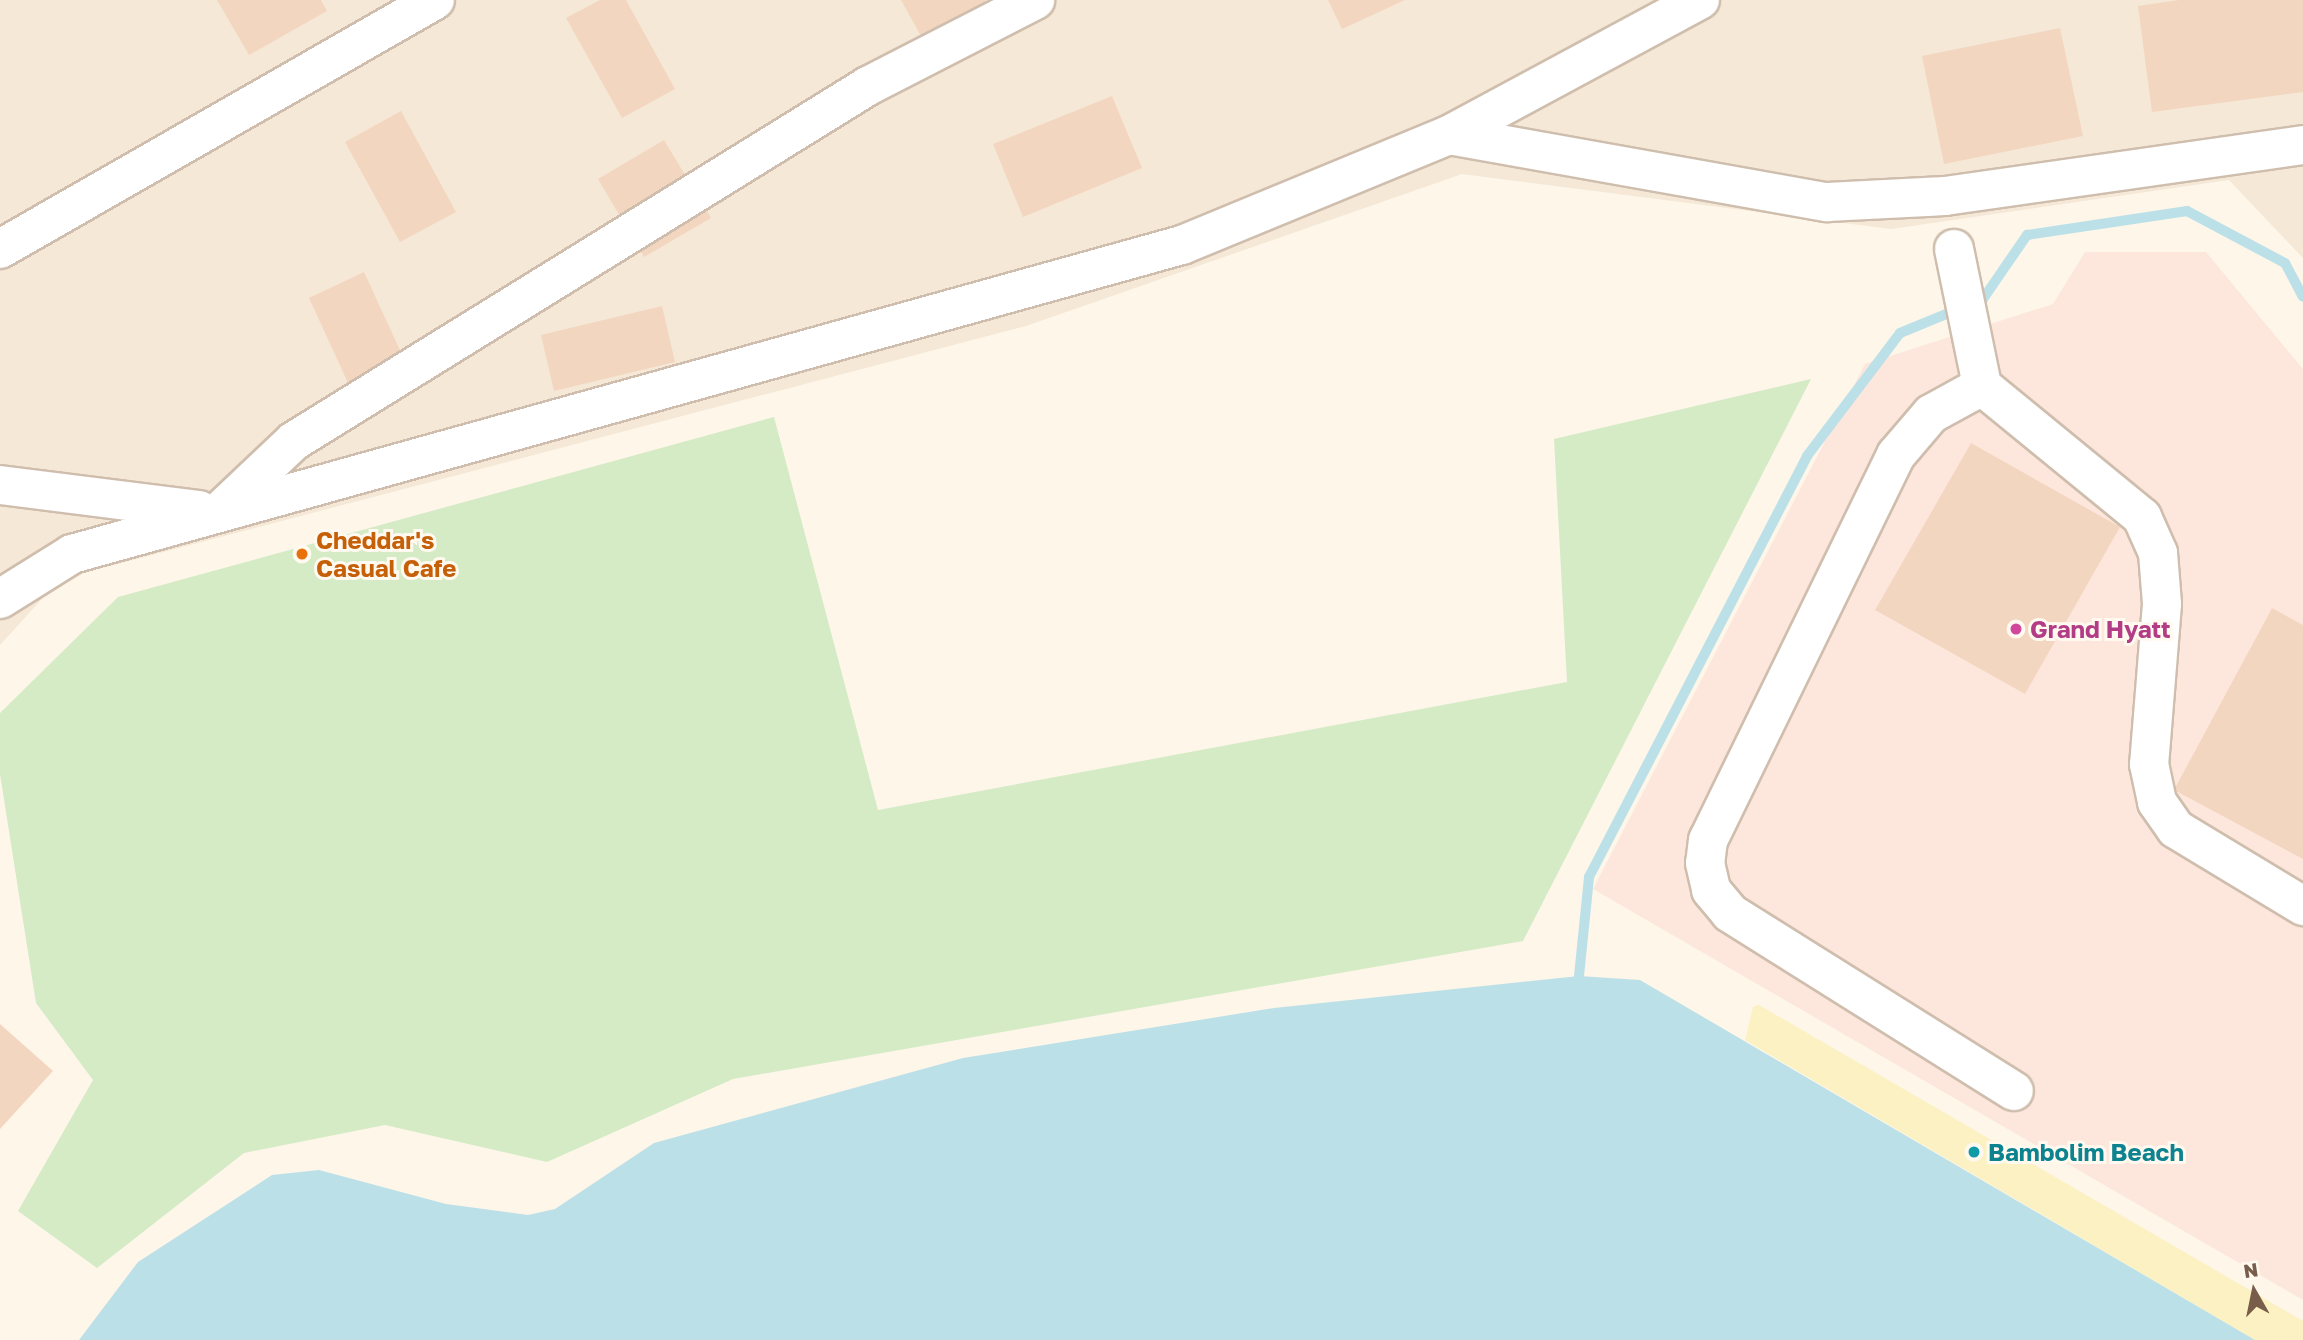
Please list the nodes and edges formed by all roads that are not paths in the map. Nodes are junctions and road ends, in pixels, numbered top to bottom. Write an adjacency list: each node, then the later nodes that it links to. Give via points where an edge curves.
1 (435, 0): 6 (street)
2 (1035, 0): 10 (street, via 868,86 294,441)
3 (1700, 0): 4 (street)
4 (1449, 135): 5 (street, via 1827,202 1945,196); 10 (street, via 1182,245)
5 (2303, 145)
6 (0, 249)
7 (1954, 249): 8 (street)
8 (1982, 386): 12 (street, via 2142,517 2158,553 2162,604 2149,764 2157,802 2176,829); 13 (street, via 1931,414 1896,454 1708,840 1705,863 1711,890 1730,913)
9 (0, 485): 10 (street)
10 (218, 513): 11 (street, via 72,554)
11 (0, 599)
12 (2303, 906)
13 (2014, 1091)

